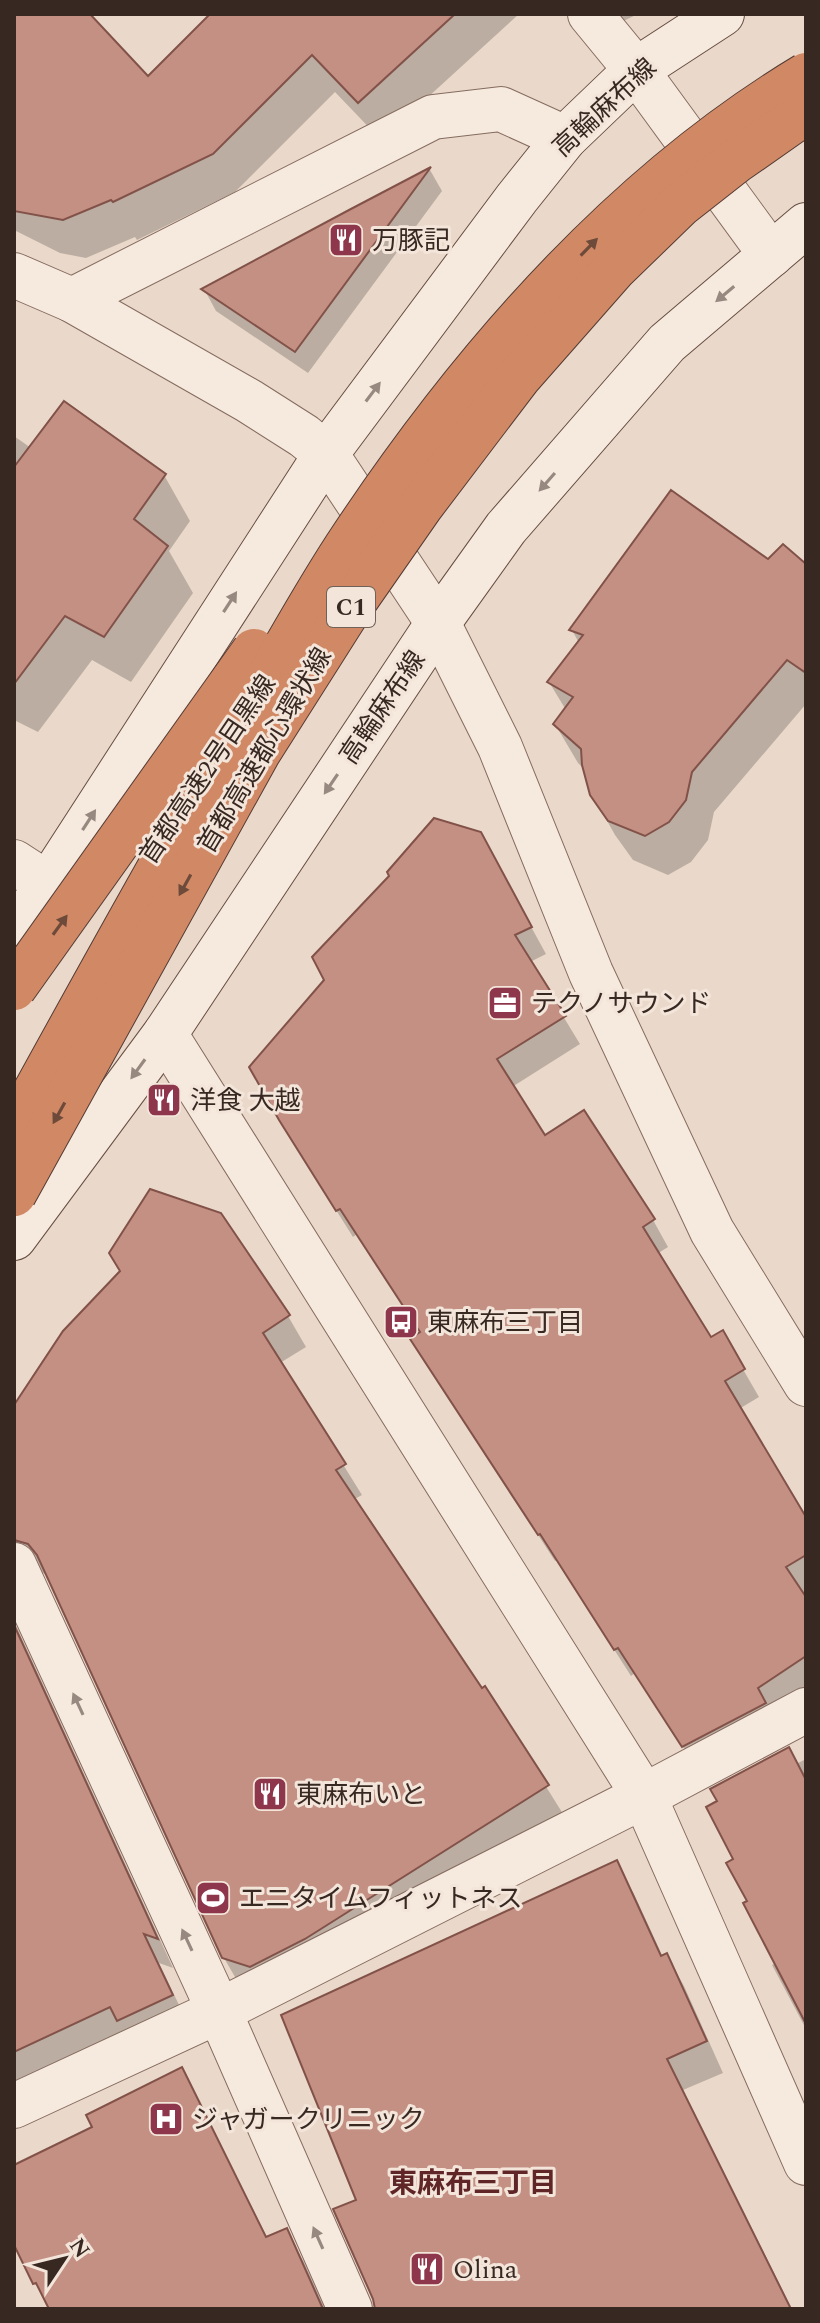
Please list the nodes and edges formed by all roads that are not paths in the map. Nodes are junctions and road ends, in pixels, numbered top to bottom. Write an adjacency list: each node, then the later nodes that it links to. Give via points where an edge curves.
1 (590, 14): 3 (street)
2 (722, 14): 3 (street, 高輪麻布線)
3 (636, 70): 6 (street, 高輪麻布線); 9 (street)
4 (806, 75): 12 (highway, 首都高速都心環状線 / C1, one-way to 4, bridge, via 543,295 658,181 716,134)
5 (806, 112): 7 (highway, 首都高速都心環状線 / C1, bridge)
6 (565, 138): 11 (street, via 501,109 433,117); 13 (street, 高輪麻布線, one-way to 6)
7 (680, 205): 19 (highway, 首都高速2号目黒線, bridge, via 515,365 340,574 220,745); 21 (highway, 首都高速都心環状線 / C1, one-way to 21, bridge, via 614,269 519,377 350,608 258,753)
8 (806, 225): 9 (street, 高輪麻布線)
9 (771, 255): 14 (street, 高輪麻布線, one-way to 14, via 667,343 506,528)
10 (14, 275): 11 (street)
11 (72, 300): 13 (street, via 249,401)
12 (442, 410): 17 (highway, 首都高速2号目黒線, one-way to 12, bridge, via 337,535); 20 (highway, 首都高速都心環状線 / C1, bridge, via 310,606)
13 (326, 454): 14 (street); 15 (street, 高輪麻布線, one-way to 13)
14 (438, 623): 18 (street, 高輪麻布線, one-way to 18); 23 (street, via 500,747 591,973 712,1231)
15 (31, 873): 16 (street, 高輪麻布線)
16 (14, 932)
17 (14, 988)
18 (165, 1034): 22 (street, 高輪麻布線, one-way to 22); 26 (street)
19 (14, 1066)
20 (14, 1130)
21 (14, 1194)
22 (14, 1238)
23 (806, 1384)
24 (14, 1565): 27 (street, one-way to 24)
25 (806, 1710): 26 (street)
26 (644, 1796): 27 (street); 29 (street)
27 (219, 2011): 28 (street); 30 (street, one-way to 27)
28 (14, 2106)
29 (806, 2163)
30 (350, 2309)

